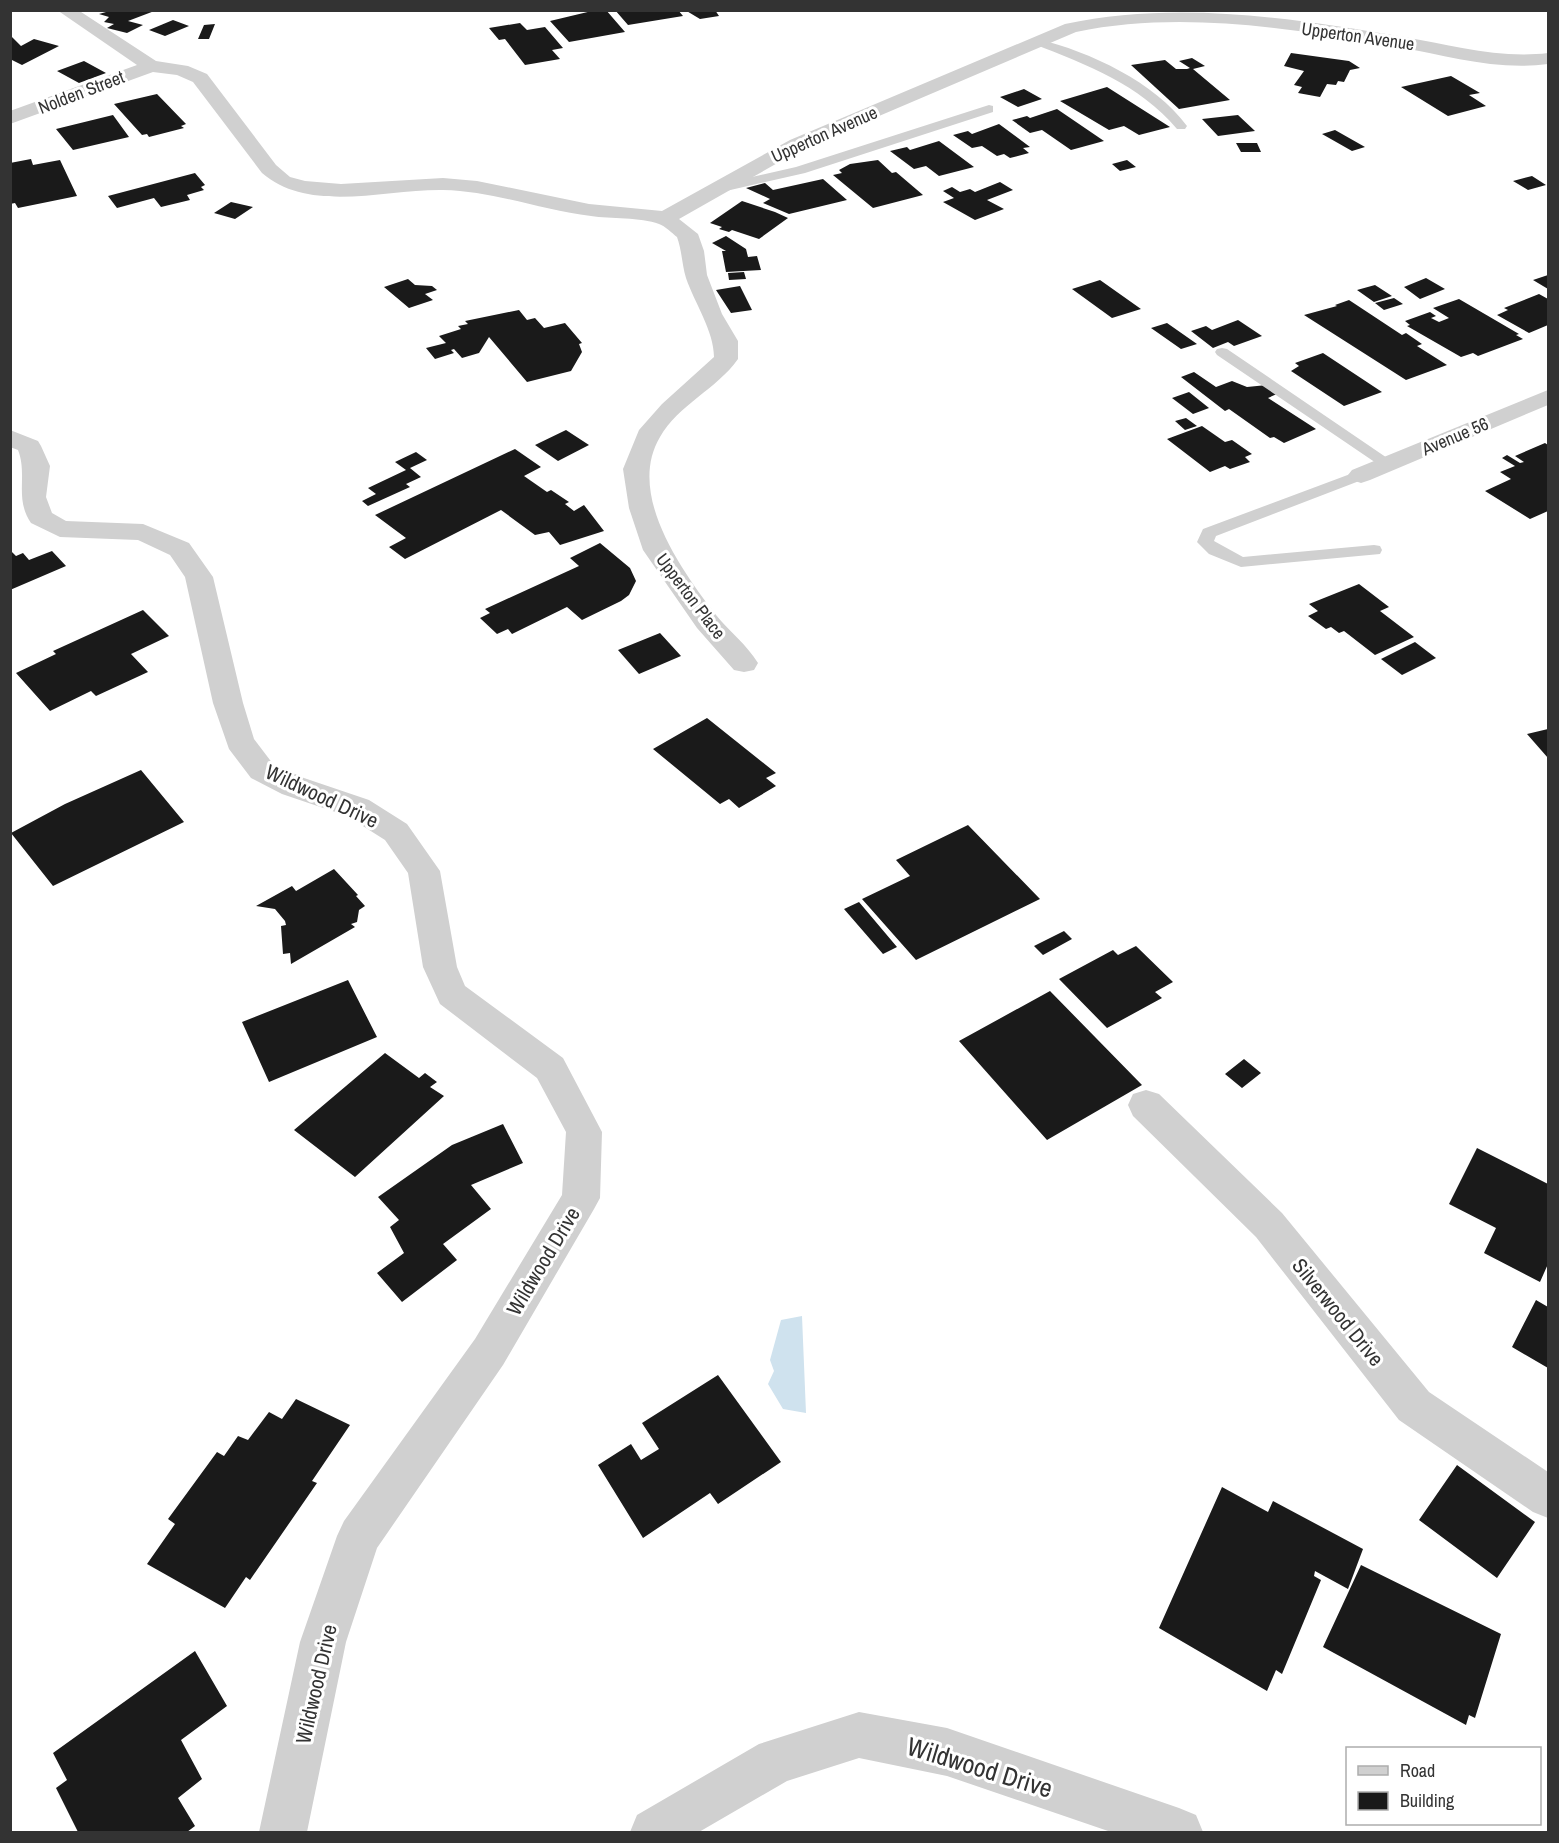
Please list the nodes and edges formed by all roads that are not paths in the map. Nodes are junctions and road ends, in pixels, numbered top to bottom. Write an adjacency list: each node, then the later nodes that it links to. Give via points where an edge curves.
1 (65, 10): 4 (street)
2 (1038, 42): 3 (street, Upperton Avenue, via 1098,20 1177,17 1287,26 1514,60); 7 (lane, via 1127,78 1168,108); 8 (street, Upperton Avenue, via 797,144)
3 (1548, 59)
4 (151, 66): 6 (street, Nolden Street); 9 (street, via 181,70 200,78 269,169 283,181 303,187 341,190 443,184 477,187 589,210)
5 (989, 109): 8 (lane, via 801,170)
6 (10, 118)
7 (1180, 126)
8 (713, 190): 9 (street, Upperton Avenue)
9 (666, 218): 16 (street, Upperton Place, via 687,234 696,275 726,341 726,359 648,435 636,469 642,508 656,550 707,622)
10 (1222, 352): 13 (lane)
11 (1548, 397): 13 (street, Avenue 56)
12 (10, 437): 19 (street, Wildwood Drive, via 29,446 37,466 33,497 40,517 60,530 143,532 180,549 199,577 240,742 262,771 358,808 396,832 424,871 440,967 452,995 550,1068 584,1132 581,1198 489,1352 359,1536 323,1642)
13 (1388, 464): 14 (street, Avenue 56)
14 (1361, 476): 15 (lane, via 1209,533 1205,542 1240,562)
15 (1374, 550)
16 (744, 663)
17 (1146, 1105): 18 (street, Silverwood Drive, via 1269,1225 1414,1406)
18 (1548, 1497)
19 (283, 1833)
20 (654, 1833): 21 (street, Wildwood Drive, via 776,1761 859,1735 947,1752)
21 (1179, 1833)

